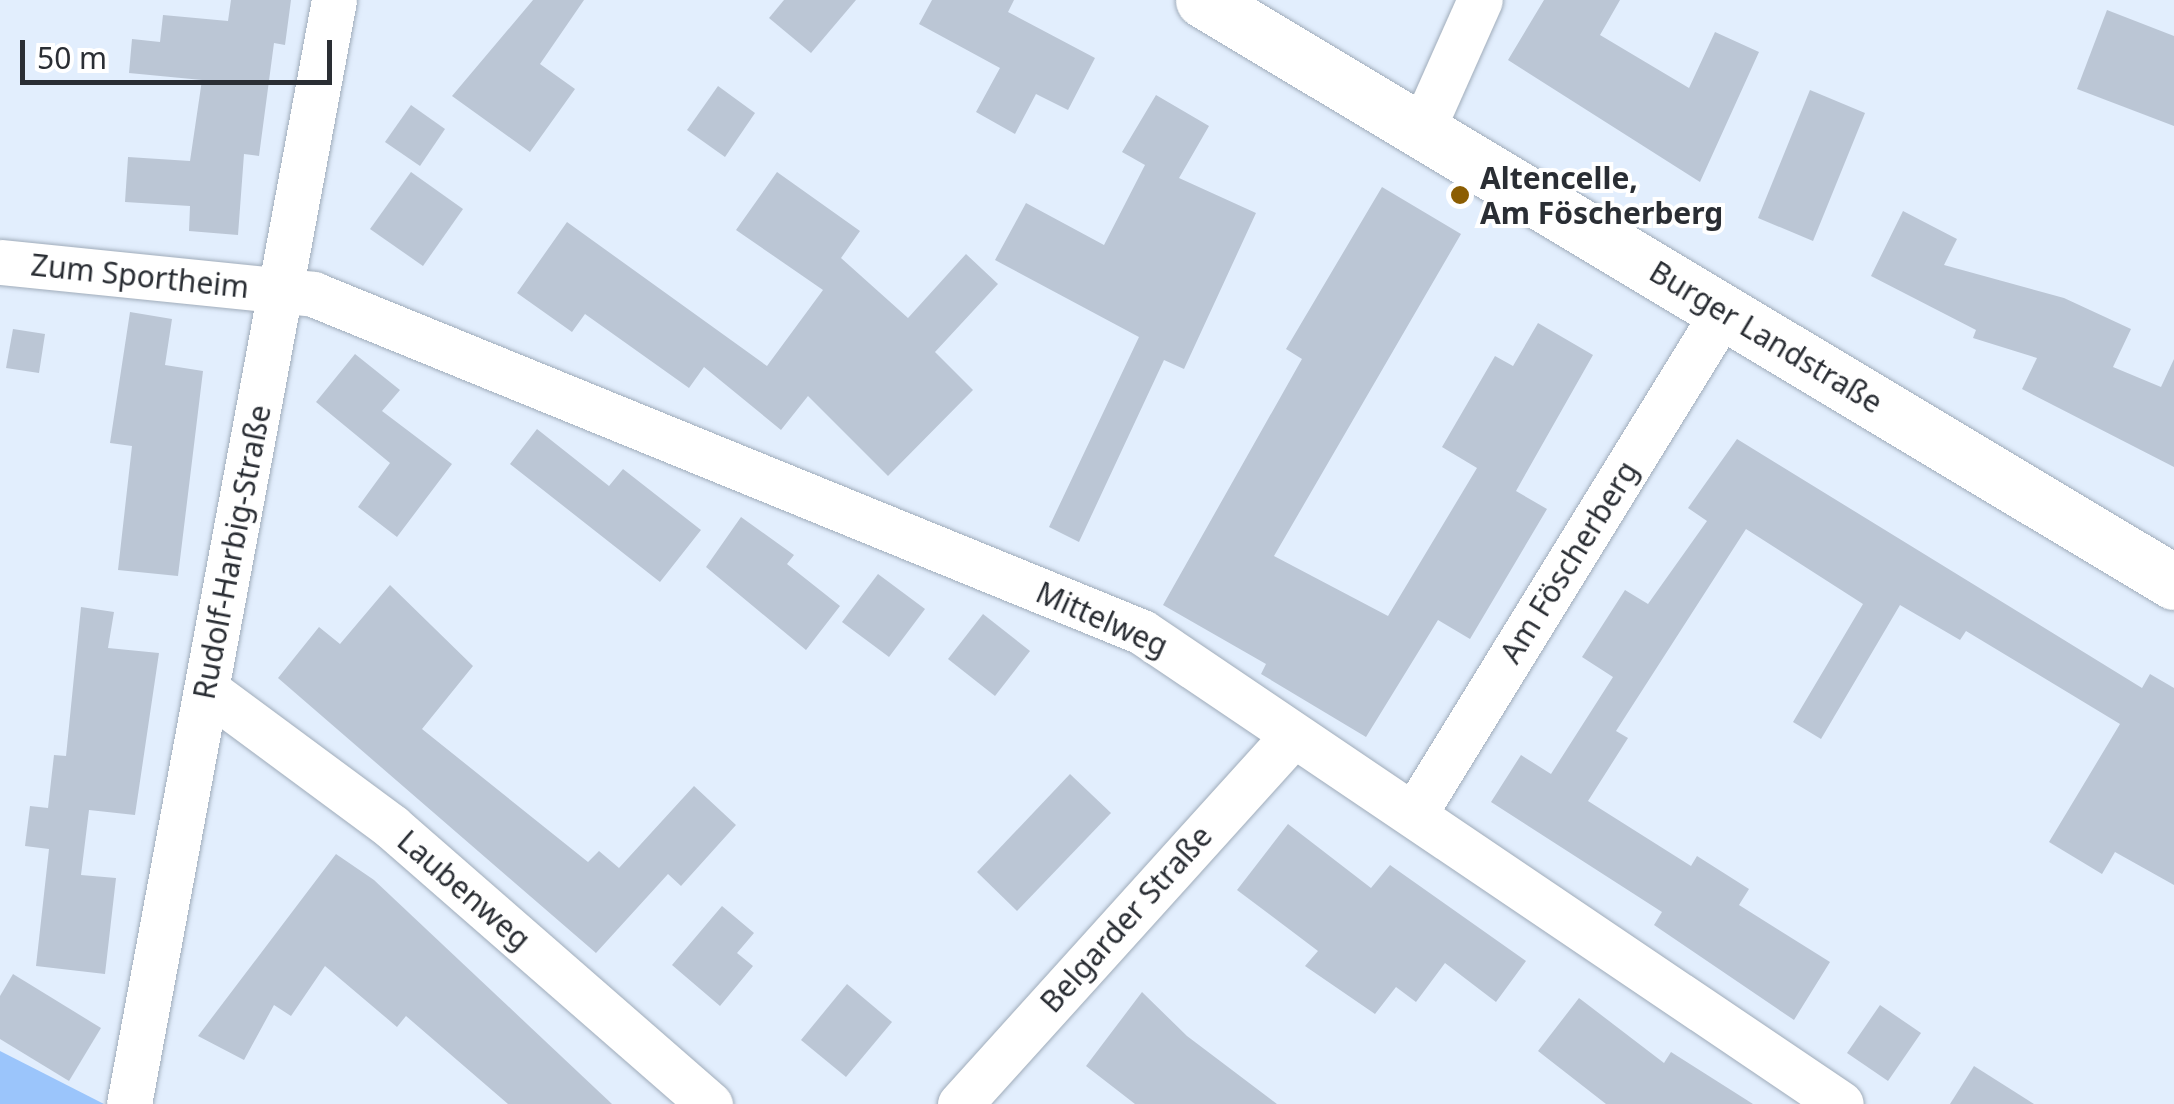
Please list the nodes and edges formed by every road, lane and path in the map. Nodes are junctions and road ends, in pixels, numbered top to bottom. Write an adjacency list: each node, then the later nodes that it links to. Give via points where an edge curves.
1 (334, 0): 6 (street, Rudolf-Harbig-Straße)
2 (1203, 0): 4 (street, Burger Landstraße)
3 (1480, 0): 4 (street)
4 (1422, 130): 7 (street, Burger Landstraße)
5 (0, 262): 6 (street, Zum Sportheim)
6 (281, 290): 9 (street, Rudolf-Harbig-Straße); 10 (street, Mittelweg, via 313,294 1142,632)
7 (1723, 312): 8 (street, Burger Landstraße); 11 (street, Am Föscherberg)
8 (2174, 582)
9 (207, 690): 13 (street, Rudolf-Harbig-Straße); 14 (street, Laubenweg, via 392,827)
10 (1293, 735): 11 (street, Mittelweg); 12 (street, Belgarder Straße)
11 (1416, 812): 15 (street, Mittelweg)
12 (980, 1098)
13 (129, 1104)
14 (710, 1104)
15 (1841, 1104)

